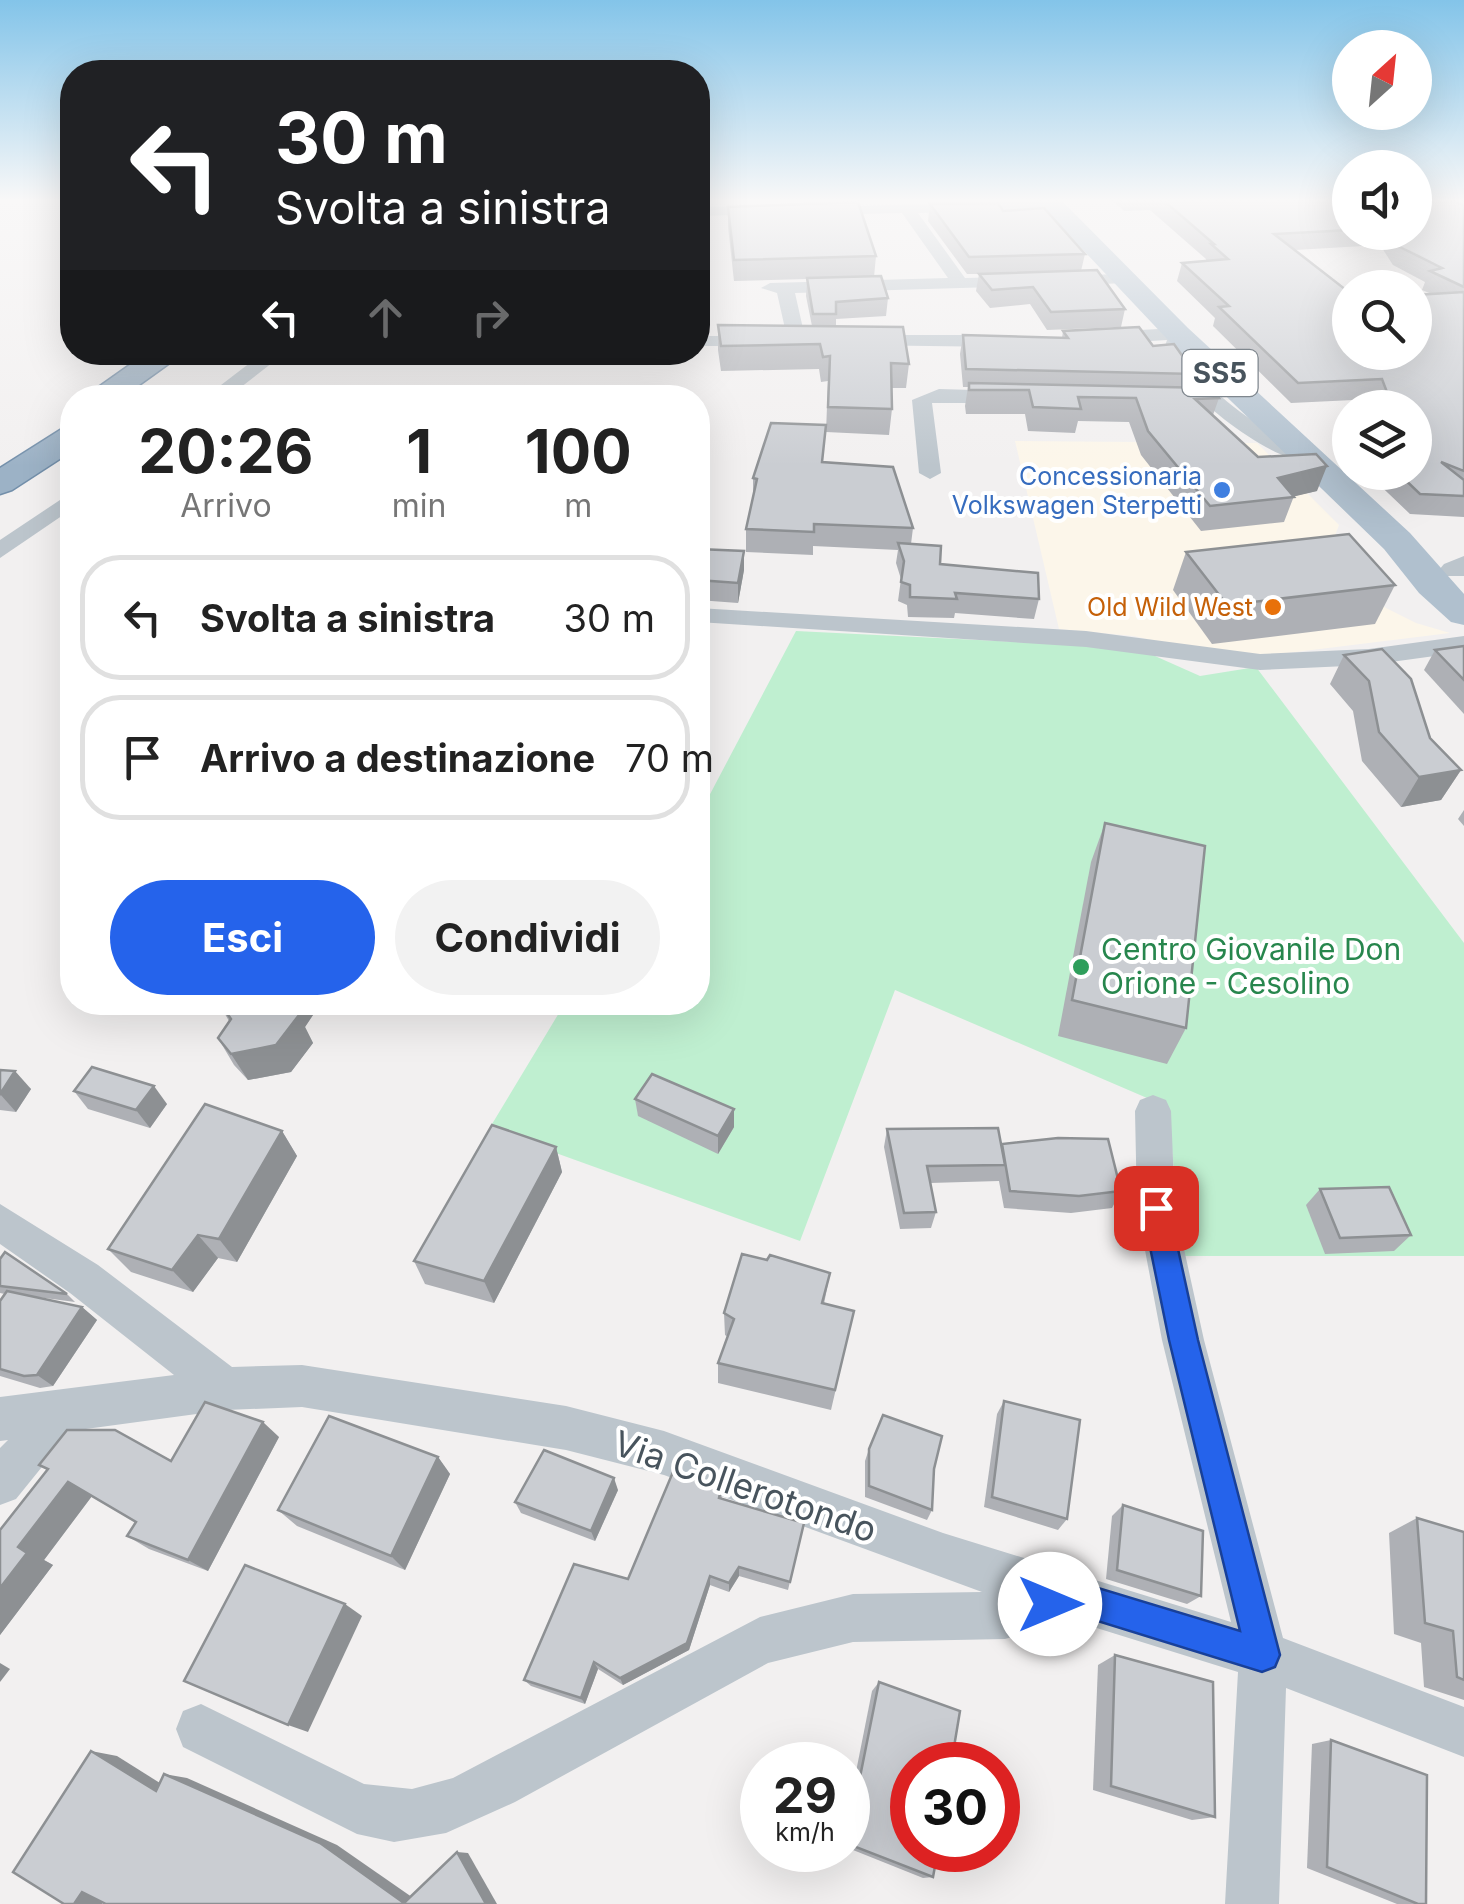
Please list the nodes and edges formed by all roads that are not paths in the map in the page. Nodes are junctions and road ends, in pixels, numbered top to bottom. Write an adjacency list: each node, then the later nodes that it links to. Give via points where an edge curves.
1 (777, 289): 3 (street)
2 (1134, 289): 4 (main road, SS5)
3 (795, 333)
4 (1178, 334): 5 (street); 16 (street, via 1176,355); 19 (main road, SS5)
5 (1085, 339)
6 (1018, 341): 7 (street)
7 (710, 342)
8 (150, 365): 11 (highway)
9 (182, 365): 12 (highway)
10 (259, 365): 13 (street)
11 (118, 385)
12 (152, 385)
13 (232, 385)
14 (1039, 398): 21 (street, via 922,400)
15 (1178, 401): 16 (street)
16 (1218, 402): 19 (street, via 1263,436)
17 (60, 422): 20 (highway)
18 (60, 444): 22 (highway)
19 (1308, 457): 25 (main road, SS5, via 1397,541)
20 (0, 460)
21 (930, 474)
22 (0, 483)
23 (60, 508): 24 (street)
24 (0, 551)
25 (1451, 576): 26 (main road, SS5)
26 (1464, 614)
27 (710, 615): 28 (street, via 1086,639 1247,662 1369,657)
28 (1464, 644)
29 (1153, 1111): 36 (street, via 1156,1208)
30 (0, 1222): 31 (street)
31 (226, 1389): 32 (street, Via Collerotondo); 35 (street, Via Collerotondo, via 328,1389 606,1436)
32 (58, 1413): 33 (street, Via Collerotondo); 34 (street)
33 (0, 1420)
34 (0, 1482)
35 (1072, 1596): 36 (street, Via Collerotondo); 37 (street, via 1005,1615 853,1618 760,1641 455,1805 408,1816 357,1808)
36 (1262, 1655): 38 (street, Via Collerotondo); 39 (street)
37 (201, 1729)
38 (1464, 1732)
39 (1252, 1904)

